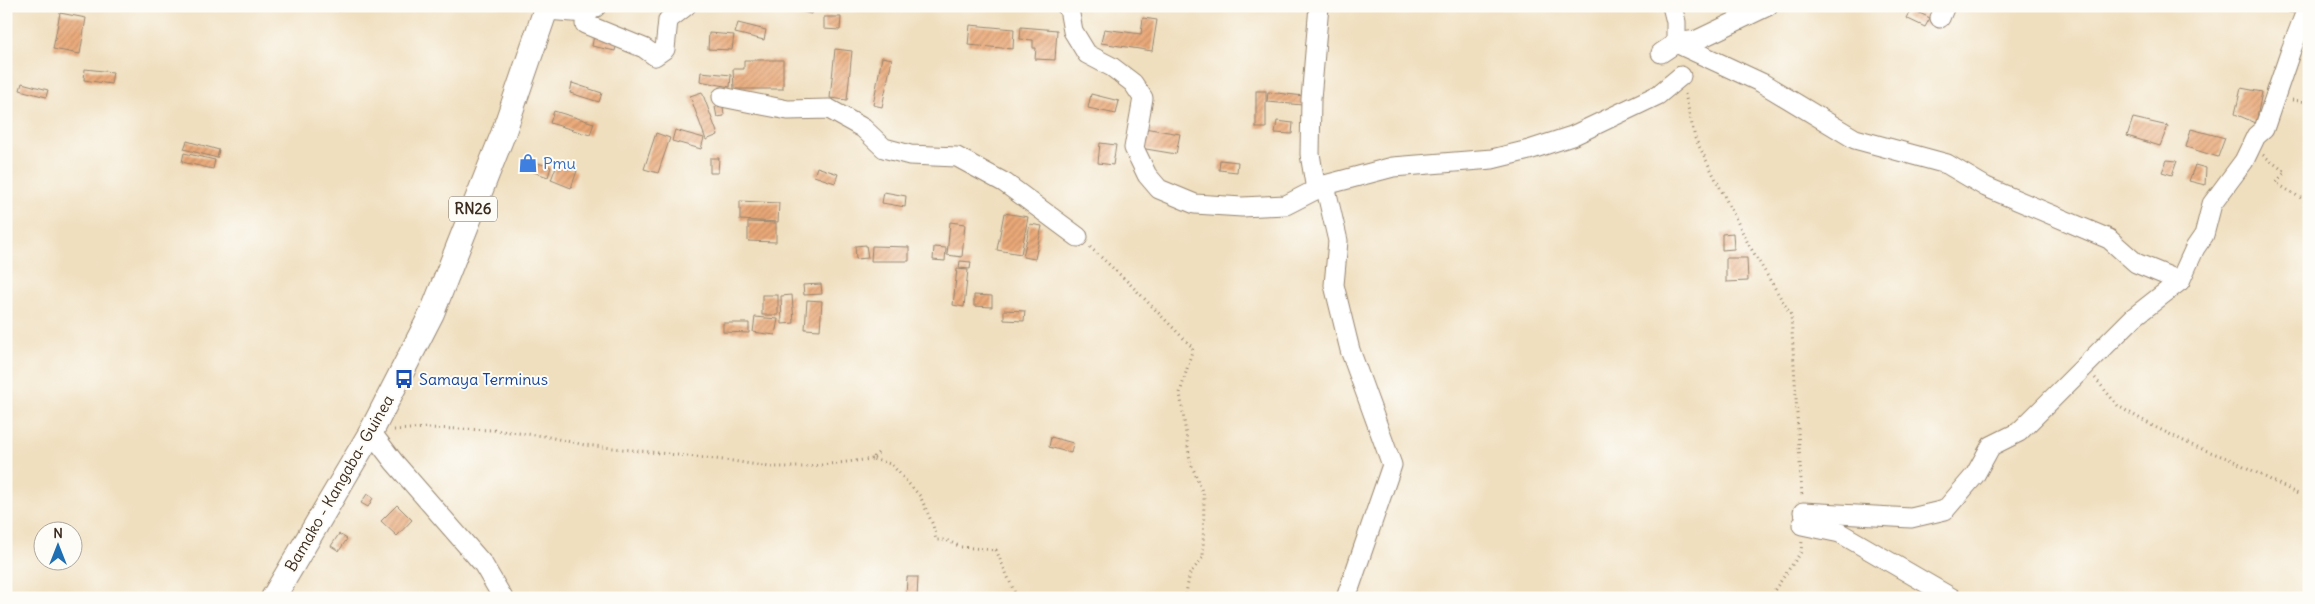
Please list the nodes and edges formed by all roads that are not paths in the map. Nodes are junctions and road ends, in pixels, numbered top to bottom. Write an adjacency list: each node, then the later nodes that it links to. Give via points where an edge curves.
1 (686, 6): 8 (street, via 668,20 665,49 655,56 644,48 586,24)
2 (1066, 6): 12 (street, via 1073,31 1087,54 1133,83 1143,98 1134,148 1147,176 1159,189 1195,204 1242,207 1286,205)
3 (1319, 6): 12 (street, via 1310,154)
4 (1672, 6): 9 (street, via 1676,22)
5 (1768, 6): 9 (street, via 1697,40)
6 (2308, 6): 14 (street, via 2264,129 2256,136 2244,161 2212,204 2204,235)
7 (546, 8): 8 (street); 15 (main road, Bamako - Kangaba- Guinea / RN26, via 503,134 432,313)
8 (591, 10)
9 (1669, 48): 14 (street, via 1762,83 1855,139 1947,164 1986,187 2109,239 2136,263)
10 (1681, 76): 12 (street, via 1658,95 1563,139 1492,159 1393,167)
11 (722, 97): 13 (street, via 788,110 829,109 863,128 884,148 910,156 957,157 1005,182)
12 (1320, 188): 18 (street, via 1338,241 1334,285 1350,350 1392,465)
13 (1078, 236)
14 (2180, 281): 19 (street, via 2134,317 2019,432 1991,446 1976,475 1945,510 1911,518 1802,518 1840,532)
15 (371, 432): 16 (main road, Bamako - Kangaba- Guinea / RN26); 17 (street, via 482,564)
16 (274, 598)
17 (503, 598)
18 (1346, 598)
19 (1952, 598)

